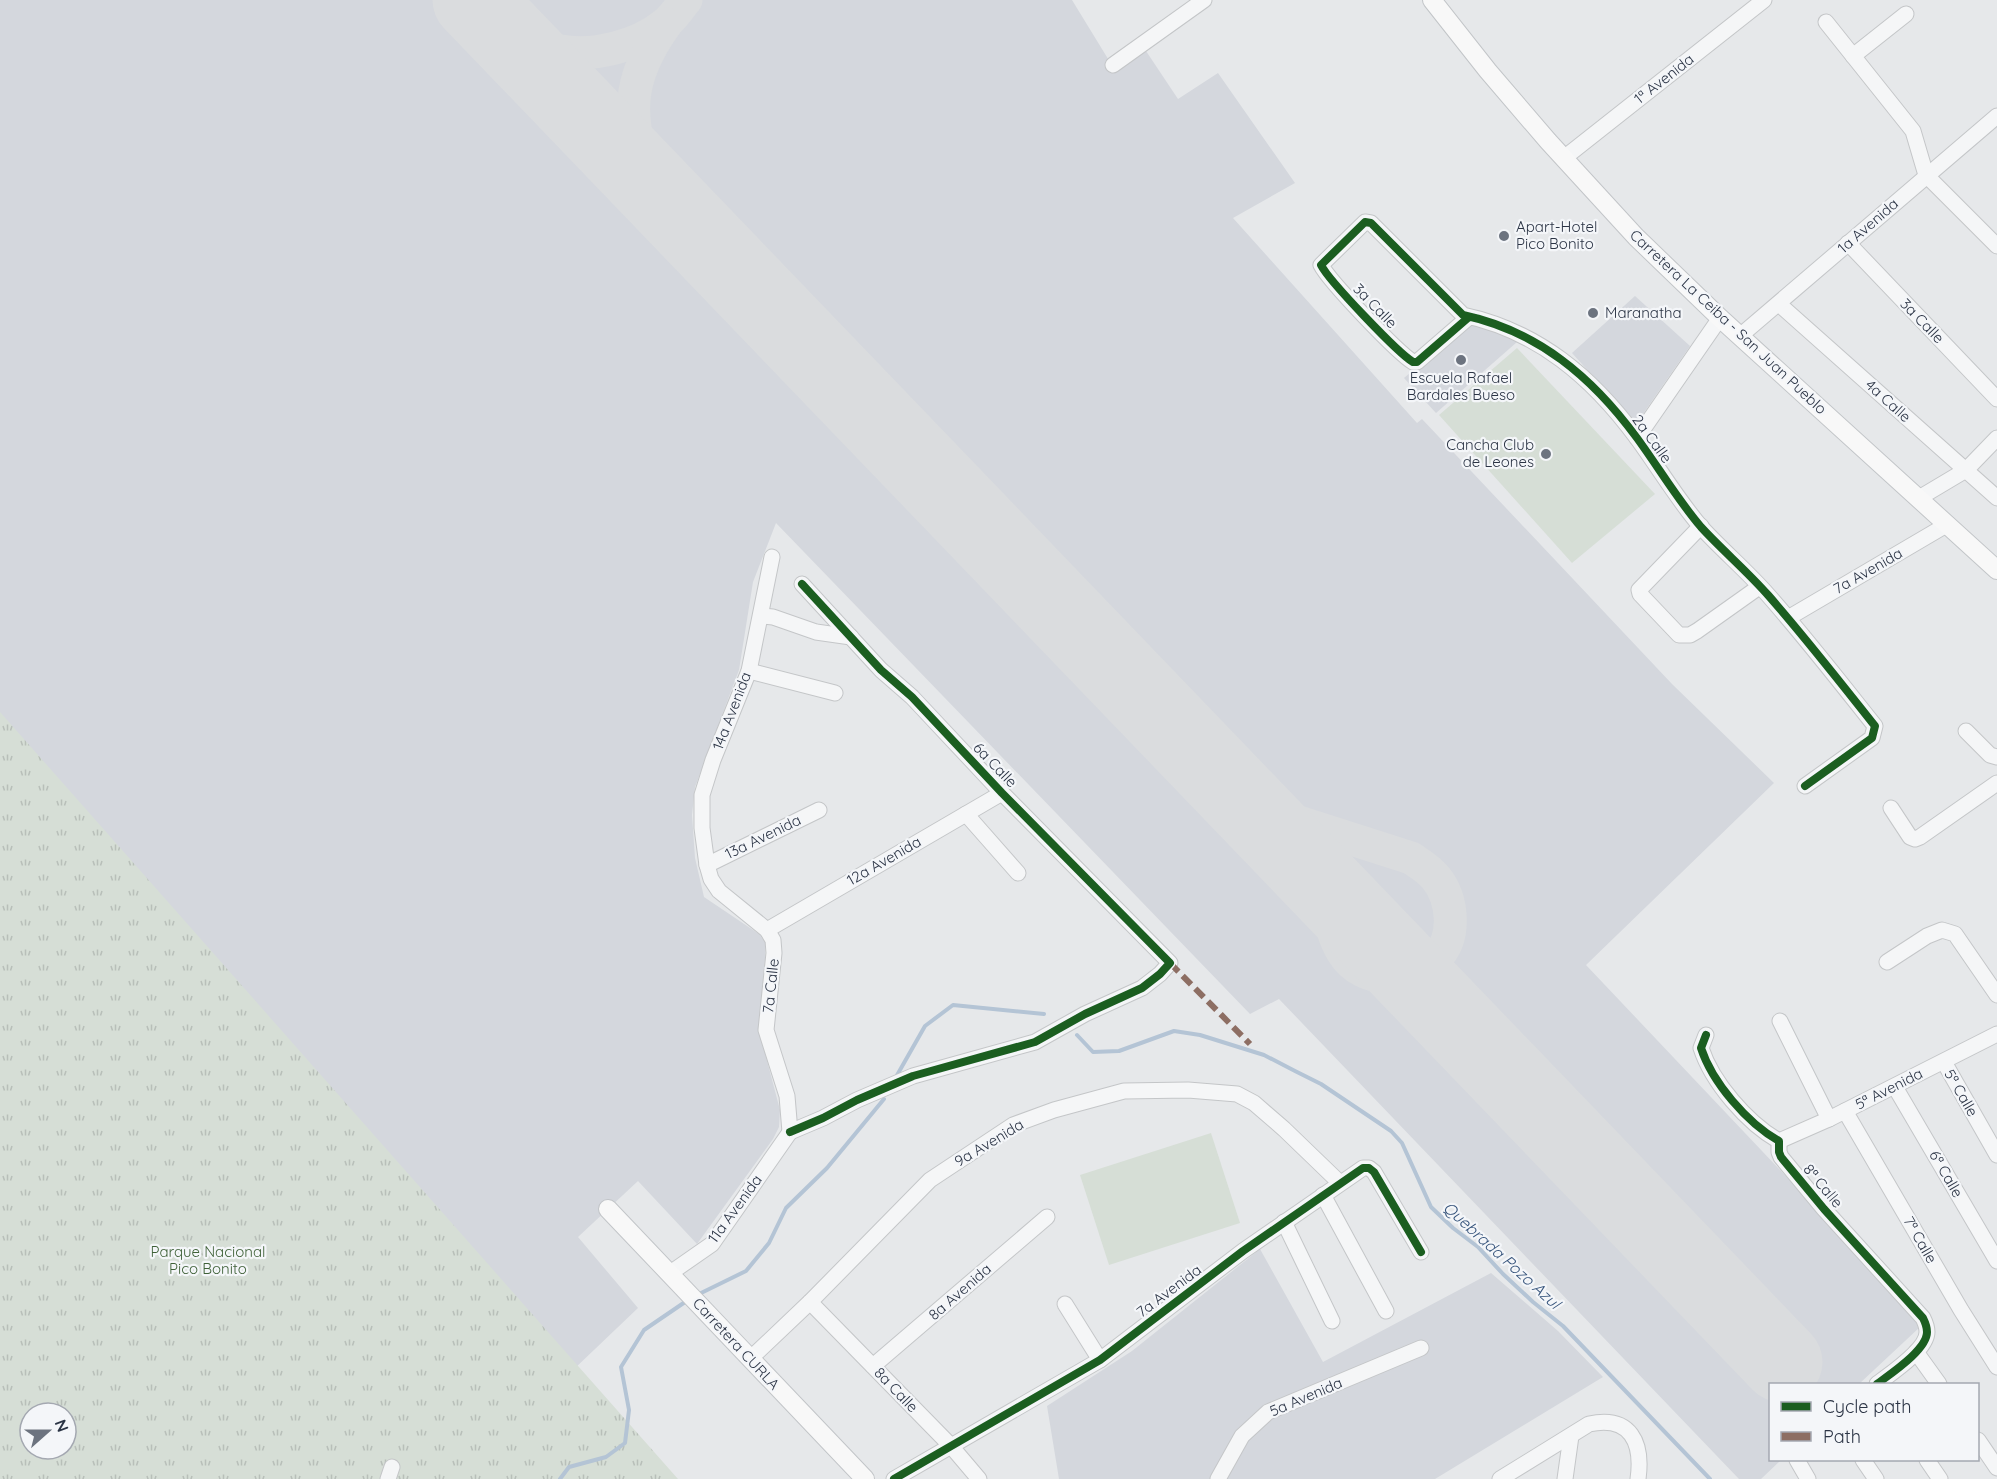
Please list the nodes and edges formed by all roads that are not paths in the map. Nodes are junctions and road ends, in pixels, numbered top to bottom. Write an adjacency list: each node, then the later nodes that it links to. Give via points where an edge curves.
1 (1204, 0): 7 (street)
2 (1432, 0): 9 (main road, Carretera La Ceiba - San Juan Pueblo)
3 (1764, 0): 9 (street, 1ª Avenida)
4 (1906, 14): 6 (street)
5 (1826, 22): 6 (street)
6 (1853, 56): 10 (street, via 1913,131)
7 (1113, 65)
8 (1997, 116): 10 (street, 1a Avenida)
9 (1564, 158): 16 (main road, Carretera La Ceiba - San Juan Pueblo, via 1636,237)
10 (1926, 175): 11 (street, 1a Avenida); 12 (street)
11 (1848, 243): 14 (street, 1a Avenida); 18 (street, 3a Calle)
12 (1997, 246)
13 (1323, 268): 15 (street, 3a Calle, via 1410,360 1417,362); 15 (street, 2a Calle, via 1323,261 1365,222 1371,223)
14 (1779, 304): 17 (street, 1a Avenida); 21 (street, 4a Calle)
15 (1469, 317): 19 (street, 2a Calle, via 1536,341 1572,366)
16 (1720, 318): 17 (main road, Carretera La Ceiba - San Juan Pueblo); 19 (street)
17 (1740, 336): 22 (main road, Carretera La Ceiba - San Juan Pueblo)
18 (1997, 399)
19 (1636, 438): 25 (street, 2a Calle)
20 (1997, 438): 21 (street)
21 (1966, 470): 22 (street); 23 (street, 4a Calle)
22 (1918, 498): 24 (main road, Carretera La Ceiba - San Juan Pueblo)
23 (1997, 498)
24 (1948, 524): 27 (main road, Carretera La Ceiba - San Juan Pueblo); 31 (street, 7a Avenida)
25 (1701, 526): 29 (street, 2a Calle); 29 (street, via 1641,587 1640,594 1679,635 1685,635 1697,631)
26 (772, 557): 30 (street, 14a Avenida)
27 (1997, 570)
28 (802, 584): 32 (street, 6a Calle)
29 (1759, 587): 31 (street, 2a Calle)
30 (760, 616): 32 (street); 33 (street, 14a Avenida)
31 (1788, 618): 38 (street, 2a Calle, via 1875,726 1872,738)
32 (851, 637): 39 (street, 6a Calle)
33 (749, 671): 34 (street); 43 (street, 14a Avenida, via 702,795)
34 (835, 693)
35 (1966, 731): 36 (street, via 1990,756)
36 (1997, 757)
37 (1997, 783): 40 (street, via 1915,839)
38 (1805, 786)
39 (1002, 793): 42 (street, 12a Avenida); 55 (street, 6a Calle, via 1170,963 1142,988 1035,1042 913,1076)
40 (1890, 808)
41 (819, 810): 43 (street, 13a Avenida)
42 (966, 814): 44 (street); 45 (street, 12a Avenida)
43 (707, 865): 45 (street, via 719,891)
44 (1018, 873)
45 (767, 930): 55 (street, 7a Calle, via 774,952 766,1030 787,1096)
46 (1887, 962): 47 (street, via 1942,930 1955,934)
47 (1997, 995)
48 (1780, 1021): 54 (street)
49 (1706, 1035): 56 (street, via 1701,1047 1706,1063 1727,1094 1758,1127)
50 (1994, 1042): 51 (street, 5ª Avenida)
51 (1944, 1062): 52 (street, 5ª Avenida); 57 (street, 5ª Calle)
52 (1895, 1087): 53 (street, 5ª Avenida); 64 (street, 6ª Calle)
53 (1845, 1112): 54 (street, 5ª Avenida); 75 (street, 7ª Calle)
54 (1829, 1119): 56 (street, 5ª Avenida)
55 (790, 1132): 65 (street, 11a Avenida, via 712,1244)
56 (1779, 1141): 71 (street, 8ª Calle, via 1781,1157 1923,1318 1927,1331)
57 (1997, 1155)
58 (1340, 1183): 59 (street, 7a Avenida); 63 (street, 7a Avenida, via 1362,1168 1374,1172); 66 (street, 9a Avenida, via 1254,1103 1237,1094 1124,1091 1013,1125 930,1180)
59 (1323, 1195): 62 (street, 7a Avenida); 68 (street)
60 (608, 1209): 65 (main road, Carretera CURLA)
61 (1047, 1217): 74 (street, 8a Avenida)
62 (1284, 1222): 69 (street); 73 (street, 7a Avenida)
63 (1421, 1252)
64 (1997, 1261)
65 (669, 1274): 72 (main road, Carretera CURLA)
66 (810, 1302): 72 (street, 9a Avenida); 74 (street, 8a Calle)
67 (1065, 1304): 73 (street)
68 (1386, 1311)
69 (1332, 1321)
70 (1421, 1348): 88 (street, 5a Avenida, via 1268,1412 1242,1436)
71 (1916, 1352): 76 (street); 77 (street)
72 (750, 1359): 85 (main road, Carretera CURLA)
73 (1100, 1360): 80 (street, 7a Avenida)
74 (873, 1366): 80 (street, 8a Calle)
75 (1997, 1367)
76 (1878, 1383)
77 (1938, 1383)
78 (1571, 1436): 89 (street); 90 (street); 91 (street, via 1602,1421 1622,1426 1639,1447)
79 (1979, 1443): 84 (street)
80 (951, 1446): 86 (street, 7a Avenida); 87 (street, 8a Calle)
81 (1798, 1461): 92 (street)
82 (1864, 1461): 93 (street)
83 (1928, 1461): 94 (street)
84 (1997, 1468)
85 (865, 1479)
86 (894, 1479)
87 (979, 1479)
88 (1218, 1479)
89 (1500, 1479)
90 (1565, 1479)
91 (1638, 1479)
92 (1808, 1479)
93 (1876, 1479)
94 (1940, 1479)

